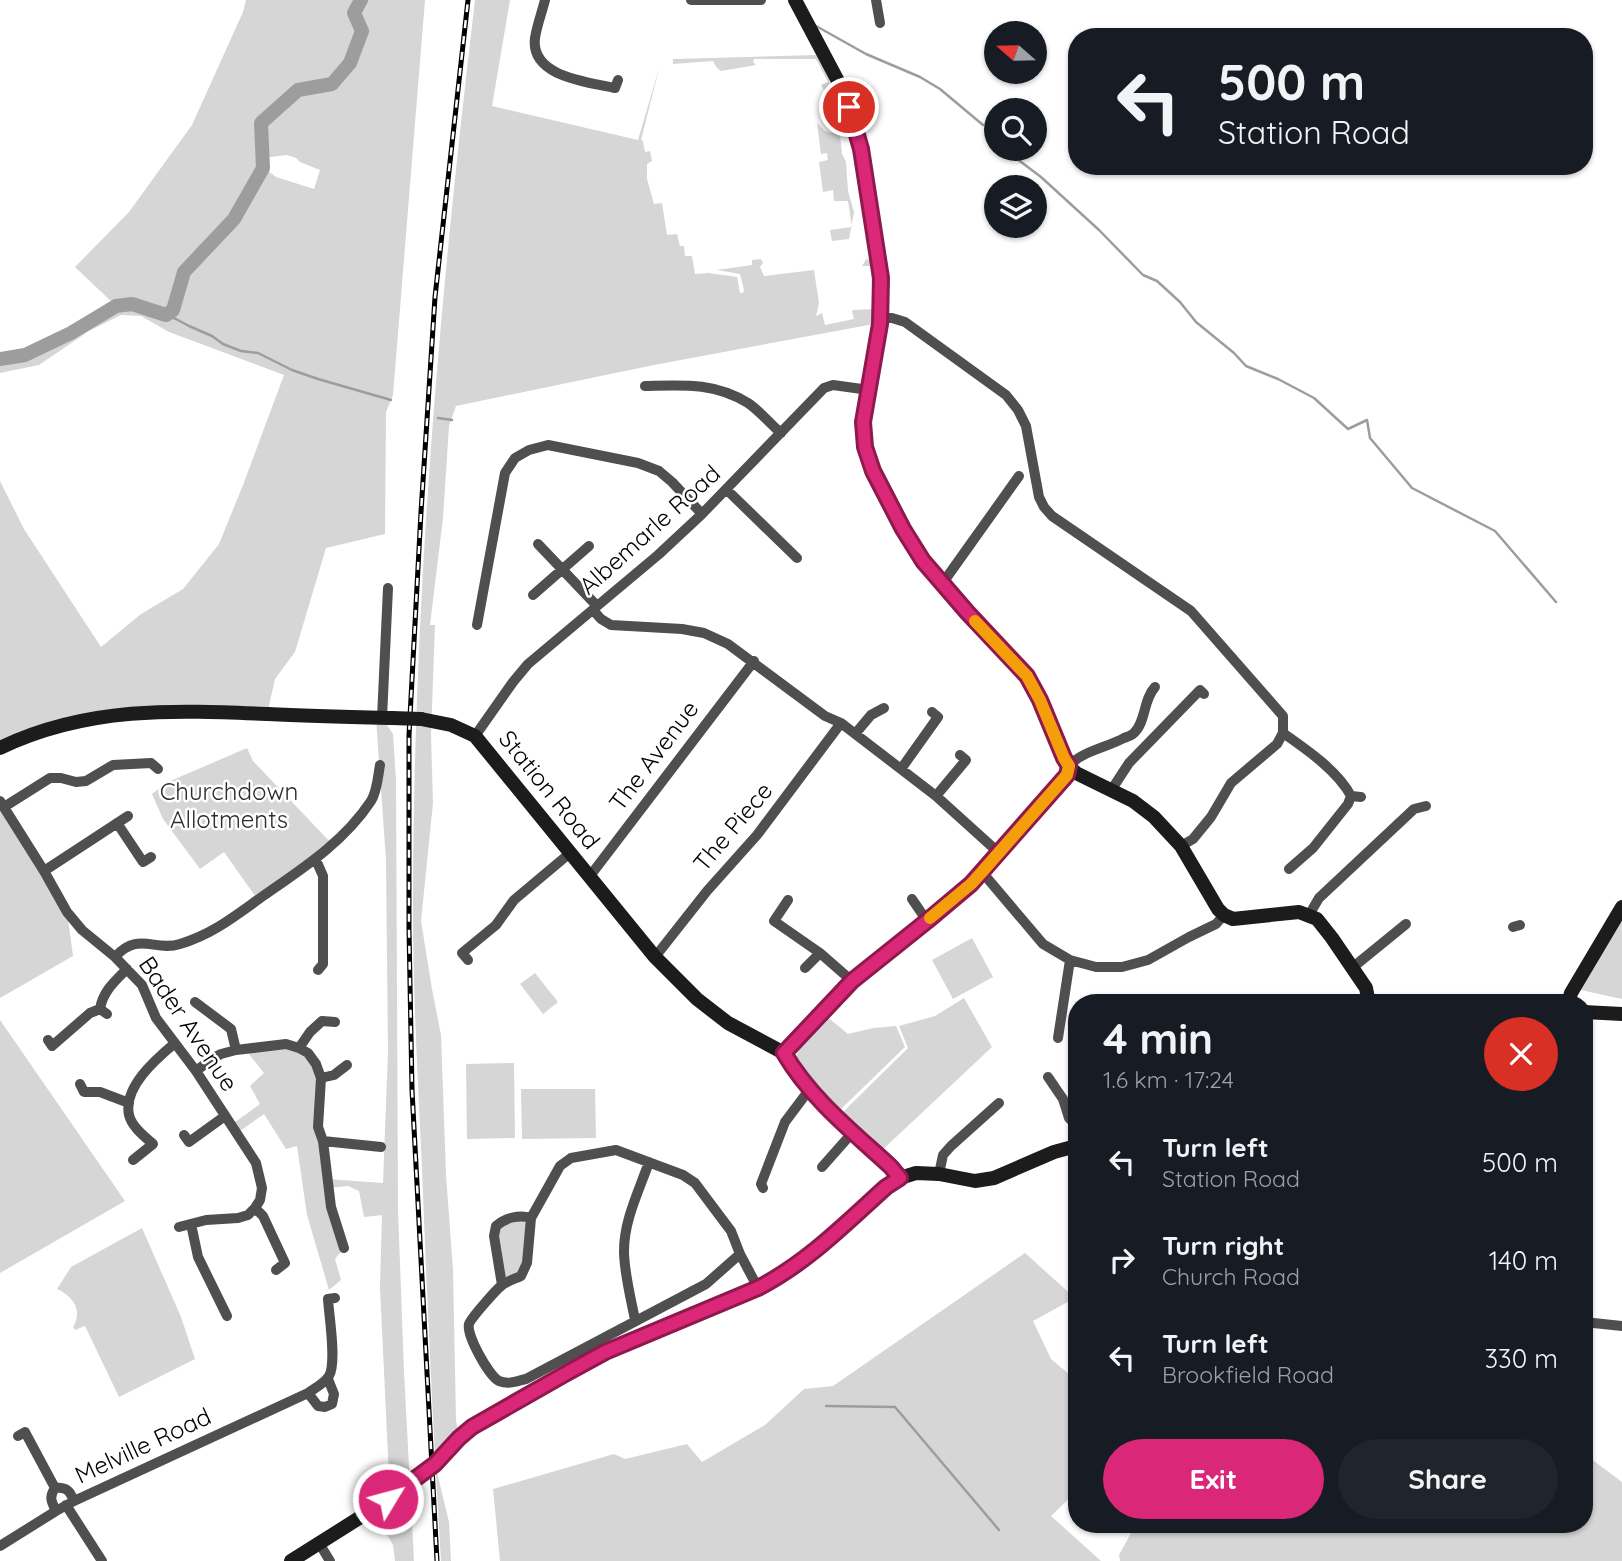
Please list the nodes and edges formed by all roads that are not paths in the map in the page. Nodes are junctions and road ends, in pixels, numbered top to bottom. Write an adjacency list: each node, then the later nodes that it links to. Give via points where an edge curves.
1 (545, 0): 7 (street, via 535,40 537,54 547,68 615,88)
2 (691, 0): 3 (street)
3 (761, 0)
4 (795, 0): 8 (street, via 839,83 858,133 879,259)
5 (876, 0): 6 (street)
6 (875, 17)
7 (618, 80)
8 (881, 318): 10 (street); 31 (street, via 905,322 1006,396 1026,426 1039,497 1052,516 1191,611 1283,716)
9 (645, 386): 11 (street, via 659,380 730,394)
10 (869, 390): 11 (street, Albemarle Road, via 824,388); 19 (street, via 863,422 873,471 903,529)
11 (781, 433): 13 (street, Albemarle Road)
12 (1019, 475): 19 (street)
13 (727, 490): 14 (street, Albemarle Road); 17 (street)
14 (702, 514): 22 (street, Albemarle Road); 23 (street, via 659,471 638,463 548,445 529,450 515,458 505,472)
15 (538, 544): 18 (street)
16 (589, 546): 18 (street)
17 (797, 558)
18 (562, 569): 21 (street); 22 (street)
19 (942, 584): 38 (street, via 1027,676)
20 (388, 589): 29 (street)
21 (533, 595)
22 (595, 608): 24 (street, via 611,625 704,633); 33 (street, Albemarle Road, via 528,664)
23 (477, 625)
24 (754, 662): 30 (street); 54 (street, The Avenue)
25 (1148, 691): 38 (street, via 1134,733 1075,759)
26 (1204, 694): 40 (street, via 1200,690 1129,763)
27 (884, 708): 32 (street)
28 (938, 717): 39 (street)
29 (387, 718): 33 (street, Station Road, bridge, via 451,725); 34 (street, Station Road, via 135,712 64,724)
30 (841, 723): 32 (street); 64 (street, The Piece, via 758,835)
31 (1283, 733): 46 (street, via 1277,744 1231,783 1211,817); 51 (street, via 1312,753 1356,797)
32 (855, 734): 39 (street)
33 (475, 736): 48 (street, Station Road)
34 (0, 748)
35 (966, 760): 41 (street)
36 (151, 762): 42 (street, via 112,760 86,782 50,778)
37 (380, 765): 50 (street, via 373,799)
38 (1069, 766): 40 (street); 47 (street, via 1067,775)
39 (901, 769): 41 (street)
40 (1112, 789): 46 (street, via 1154,817)
41 (936, 796): 47 (street)
42 (2, 804): 52 (street, Bader Avenue)
43 (1426, 806): 59 (street, via 1414,809 1319,898)
44 (128, 816): 45 (street)
45 (117, 823): 49 (street, via 143,862); 52 (street)
46 (1181, 846): 58 (street)
47 (998, 852): 53 (street)
48 (570, 853): 54 (street, Station Road); 65 (street, via 514,900 496,925 462,954)
49 (151, 857)
50 (316, 860): 63 (street, via 214,931 176,945 124,947); 70 (street, via 323,876 323,964)
51 (1294, 869)
52 (44, 871): 63 (street, Bader Avenue, via 67,912)
53 (982, 872): 60 (street); 66 (street, via 1043,944)
54 (590, 876): 64 (street, Station Road)
55 (912, 899): 60 (street)
56 (788, 900): 62 (street, via 774,921)
57 (1622, 907): 73 (street)
58 (1224, 915): 59 (street, via 1233,919 1299,912); 66 (street, via 1216,924 1148,960 1122,967)
59 (1309, 915): 68 (street, via 1317,919)
60 (927, 921): 71 (street)
61 (1406, 924): 68 (street)
62 (820, 953): 67 (street); 71 (street)
63 (115, 957): 69 (street, Bader Avenue)
64 (655, 957): 83 (street, Station Road, via 727,1023)
65 (468, 960)
66 (1070, 960): 78 (street)
67 (805, 968)
68 (1352, 968): 72 (street)
69 (127, 969): 79 (street, via 108,988 101,1001 104,1011 90,1013 52,1046); 80 (street, Bader Avenue, via 142,985 156,1018)
70 (318, 971)
71 (852, 981): 83 (street)
72 (1367, 994)
73 (1571, 994)
74 (202, 1003): 82 (street, via 230,1028)
75 (1593, 1012): 76 (street)
76 (1622, 1013)
77 (335, 1022): 81 (street, via 322,1021)
78 (1058, 1038)
79 (47, 1040)
80 (174, 1043): 85 (street, Bader Avenue); 90 (street, via 152,1062)
81 (299, 1048): 82 (street, via 286,1044); 87 (street, via 308,1053)
82 (236, 1050): 85 (street, via 213,1058)
83 (784, 1053): 88 (street, Station Road)
84 (348, 1065): 87 (street)
85 (196, 1071): 93 (street, Bader Avenue)
86 (1048, 1077): 92 (street)
87 (321, 1078): 96 (street, via 318,1127)
88 (809, 1090): 94 (street, Station Road); 104 (street, via 785,1122)
89 (83, 1092): 90 (street, via 100,1092)
90 (129, 1103): 99 (street, via 129,1116 136,1128 157,1148)
91 (999, 1103): 102 (street, via 943,1155)
92 (1068, 1115)
93 (225, 1116): 95 (street, Bader Avenue, via 189,1142); 105 (street, Bader Avenue, via 256,1163 262,1188)
94 (853, 1132): 101 (street); 103 (street, Station Road)
95 (184, 1135)
96 (323, 1140): 97 (street); 109 (street, via 331,1206)
97 (382, 1147)
98 (1068, 1148): 102 (street, via 994,1178 975,1181)
99 (133, 1160)
100 (649, 1162): 106 (street, via 616,1150 571,1158 560,1166); 110 (street, via 695,1184 731,1231); 116 (street, via 625,1237)
101 (828, 1165)
102 (939, 1174): 103 (street)
103 (900, 1178): 113 (street, via 799,1264)
104 (759, 1185)
105 (255, 1208): 107 (street, via 238,1218); 111 (street)
106 (531, 1218): 112 (street, via 522,1276); 112 (street, via 502,1220 496,1226)
107 (191, 1224): 108 (street); 115 (street, via 198,1257)
108 (179, 1227)
109 (344, 1248)
110 (740, 1254): 113 (street); 116 (street, via 706,1284)
111 (285, 1265)
112 (502, 1285): 116 (street, via 468,1326 491,1375 499,1381 526,1379)
113 (758, 1288): 125 (street, bridge, via 626,1343 472,1427 394,1496)
114 (335, 1298): 119 (street, via 328,1299 333,1360)
115 (227, 1316)
116 (635, 1321)
117 (1593, 1323): 118 (street)
118 (1622, 1326)
119 (328, 1379): 120 (street, Melville Road); 120 (street, via 334,1394 332,1404 318,1406)
120 (307, 1392): 123 (street, Melville Road)
121 (25, 1432): 122 (street)
122 (55, 1488): 123 (street, via 70,1491); 124 (street, via 51,1501)
123 (70, 1503): 124 (street, Melville Road); 127 (street)
124 (56, 1511): 126 (street, Melville Road)
125 (319, 1543): 128 (street); 129 (street)
126 (0, 1546)
127 (102, 1561)
128 (291, 1561)
129 (330, 1561)

